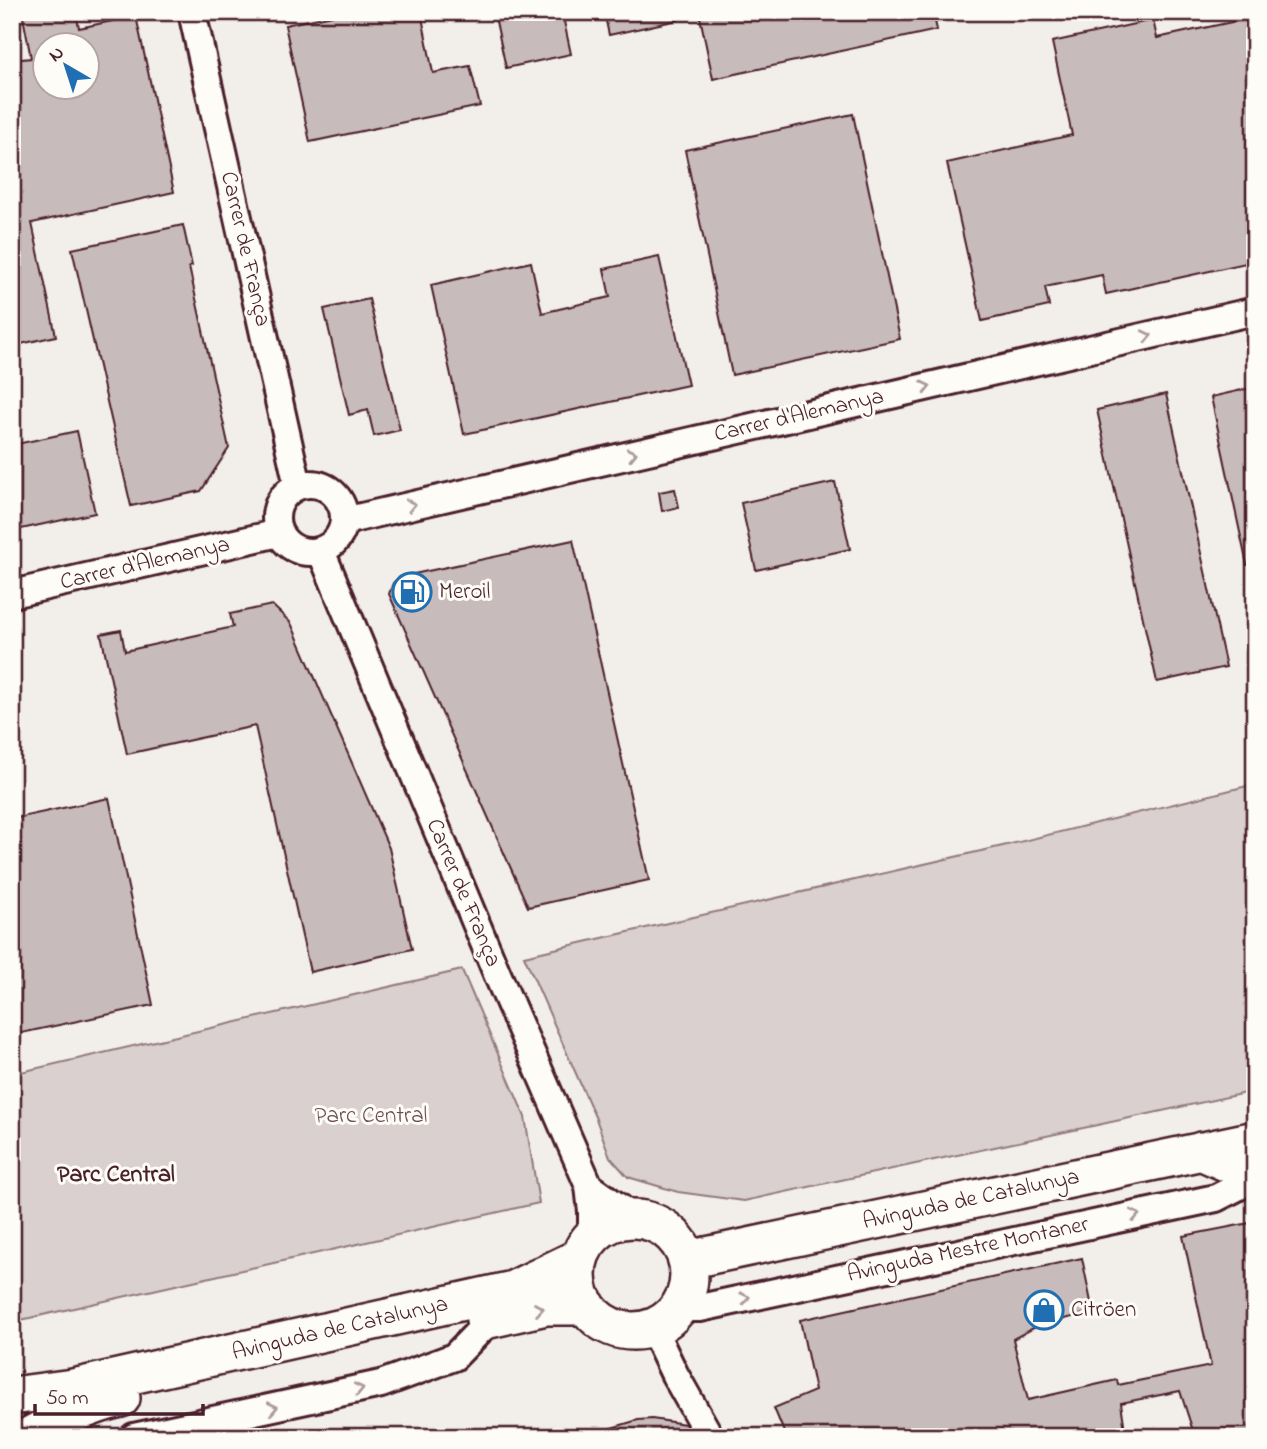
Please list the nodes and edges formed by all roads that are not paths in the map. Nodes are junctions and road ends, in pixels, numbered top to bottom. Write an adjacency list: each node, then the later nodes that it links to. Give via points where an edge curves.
1 (192, 12): 3 (street, Carrer de França)
2 (1255, 311): 4 (street, Carrer d'Alemanya, one-way to 2)
3 (298, 486): 4 (street, via 312,484 331,491 343,507); 5 (street, via 278,505)
4 (344, 521): 6 (street, via 335,542)
5 (279, 533): 6 (street, via 296,550); 7 (street, Carrer d'Alemanya)
6 (321, 551): 11 (street, Carrer de França)
7 (12, 594)
8 (1255, 1140): 9 (street, Avinguda de Catalunya)
9 (1201, 1151): 10 (street); 14 (street, Avinguda de Catalunya)
10 (1255, 1176): 17 (street, Avinguda Mestre Montaner, one-way to 10, via 1216,1198)
11 (589, 1186): 12 (street); 13 (street, Carrer de França)
12 (635, 1219): 13 (street, via 609,1224); 14 (street, via 668,1231)
13 (586, 1248): 15 (street, via 578,1283); 18 (street, Avinguda de Catalunya, via 513,1290 73,1388)
14 (687, 1260): 17 (street, via 687,1290)
15 (587, 1306): 16 (street, Avinguda de Catalunya, one-way to 15, via 546,1306); 17 (street, via 616,1328 640,1330)
16 (492, 1318): 19 (street, Avinguda de Catalunya, via 103,1402); 20 (street, one-way to 16, via 381,1384 454,1356)
17 (665, 1318): 21 (street, via 676,1375)
18 (12, 1397): 19 (street, via 24,1415)
19 (27, 1437)
20 (134, 1437)
21 (710, 1437)

